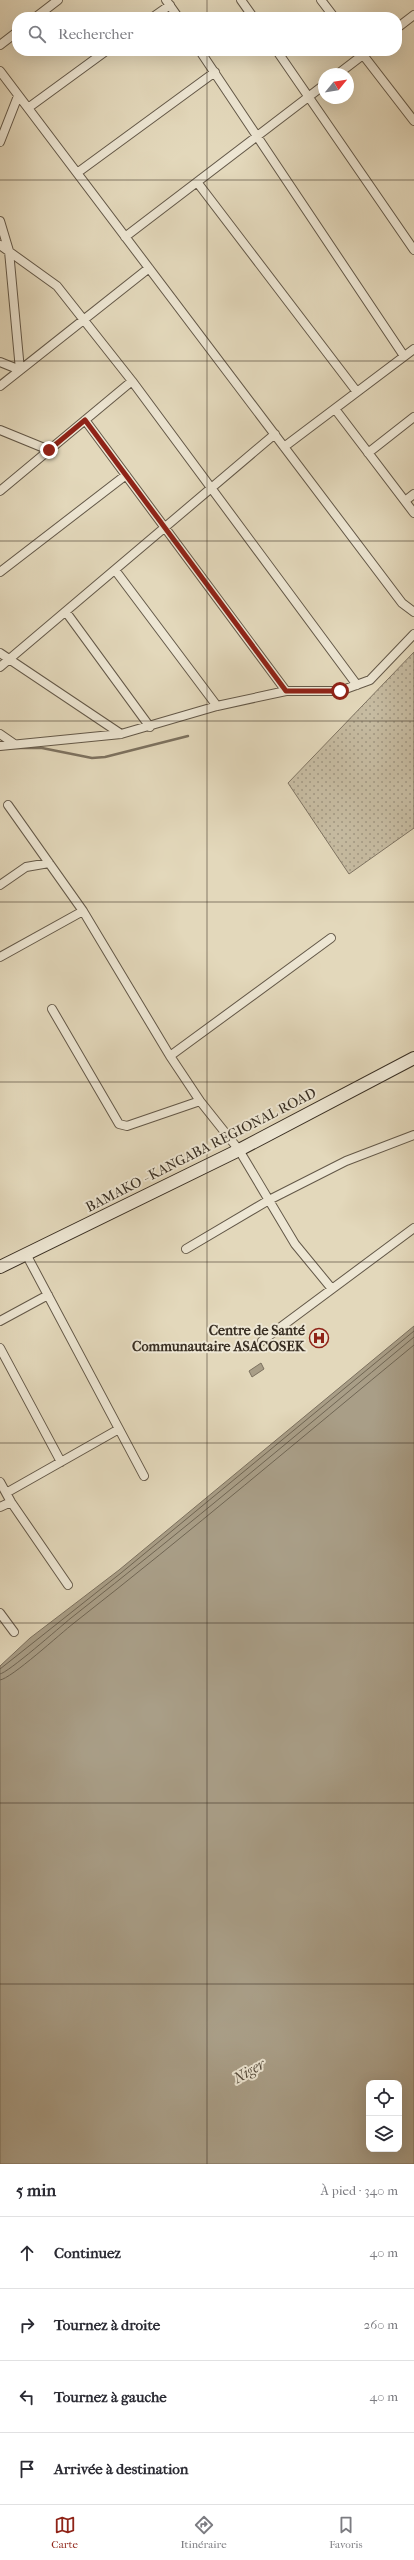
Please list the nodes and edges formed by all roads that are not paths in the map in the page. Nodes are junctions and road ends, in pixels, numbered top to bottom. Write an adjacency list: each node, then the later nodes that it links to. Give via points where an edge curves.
1 (58, 0): 5 (street)
2 (242, 0): 8 (street)
3 (321, 0): 9 (street)
4 (168, 2): 6 (street); 7 (street)
5 (42, 12)
6 (158, 12)
7 (175, 12)
8 (250, 12)
9 (330, 12)
10 (414, 15): 11 (street)
11 (402, 24)
12 (12, 36): 13 (street)
13 (0, 45)
14 (99, 56): 25 (street)
15 (203, 56): 21 (street)
16 (280, 56): 24 (street)
17 (359, 56): 19 (street)
18 (367, 56): 26 (street)
19 (345, 68)
20 (0, 71): 23 (street)
21 (214, 72): 27 (street); 29 (street)
22 (318, 90): 24 (street)
23 (18, 96): 25 (street); 28 (street)
24 (308, 97): 27 (street); 34 (street)
25 (28, 108): 29 (street)
26 (414, 121)
27 (257, 136): 30 (street); 38 (street)
28 (0, 142)
29 (77, 173): 32 (street)
30 (197, 182): 32 (street); 43 (street)
31 (0, 221): 35 (street)
32 (125, 237): 36 (street)
33 (0, 245): 35 (street)
34 (414, 250)
35 (9, 251): 37 (street, via 57,286); 40 (street)
36 (149, 268): 37 (street); 48 (street)
37 (84, 320): 40 (street); 41 (street)
38 (410, 354): 43 (street)
39 (0, 362): 40 (street)
40 (20, 370): 42 (street)
41 (132, 381): 46 (street); 53 (street)
42 (0, 386)
43 (357, 392): 44 (street)
44 (335, 409): 49 (street); 51 (street)
45 (414, 417): 51 (street)
46 (85, 420): 50 (street); 52 (street)
47 (0, 430): 50 (street)
48 (274, 434): 49 (street); 53 (street)
49 (284, 447): 62 (street, via 402,603)
50 (49, 450): 54 (street)
51 (368, 453): 56 (street)
52 (126, 475): 58 (street); 60 (street)
53 (211, 488): 58 (street); 67 (street)
54 (0, 491)
55 (414, 494): 56 (street)
56 (405, 501): 57 (street)
57 (414, 513)
58 (165, 527): 59 (street); 68 (street)
59 (115, 570): 61 (street); 69 (street)
60 (0, 572)
61 (66, 612): 65 (street); 70 (street)
62 (414, 612)
63 (414, 634): 67 (street, via 370,680)
64 (0, 653): 65 (street)
65 (9, 660): 66 (street); 72 (street)
66 (0, 667)
67 (357, 685): 68 (street, via 340,691)
68 (286, 691): 69 (street)
69 (217, 706): 70 (street)
70 (150, 727): 72 (street)
71 (0, 734): 73 (street)
72 (121, 734): 73 (street)
73 (13, 743): 74 (street)
74 (0, 746)
75 (8, 805): 76 (street)
76 (49, 862): 77 (street, via 26,867); 78 (street)
77 (0, 886)
78 (83, 910): 80 (street); 82 (street)
79 (331, 938): 82 (street)
80 (0, 957)
81 (52, 1009): 84 (street, via 119,1124 127,1126)
82 (170, 1056): 84 (street)
83 (414, 1058): 86 (street, BAMAKO - KANGABA REGIONAL ROAD)
84 (200, 1101): 86 (street)
85 (414, 1135): 87 (street, via 346,1160)
86 (239, 1150): 87 (street); 90 (street, BAMAKO - KANGABA REGIONAL ROAD)
87 (269, 1200): 89 (street); 92 (street, via 296,1244)
88 (414, 1228): 92 (street)
89 (186, 1249)
90 (26, 1254): 91 (street, BAMAKO - KANGABA REGIONAL ROAD); 93 (street)
91 (0, 1267)
92 (332, 1289): 95 (street)
93 (48, 1295): 94 (street); 97 (street)
94 (0, 1321)
95 (262, 1341)
96 (0, 1348): 98 (street)
97 (119, 1429): 98 (street); 99 (street)
98 (62, 1462): 101 (street)
99 (144, 1476)
100 (0, 1482): 101 (street)
101 (6, 1493): 102 (street)
102 (11, 1502): 103 (street); 104 (street)
103 (0, 1507)
104 (68, 1585)
105 (0, 1613): 106 (street)
106 (14, 1632)

